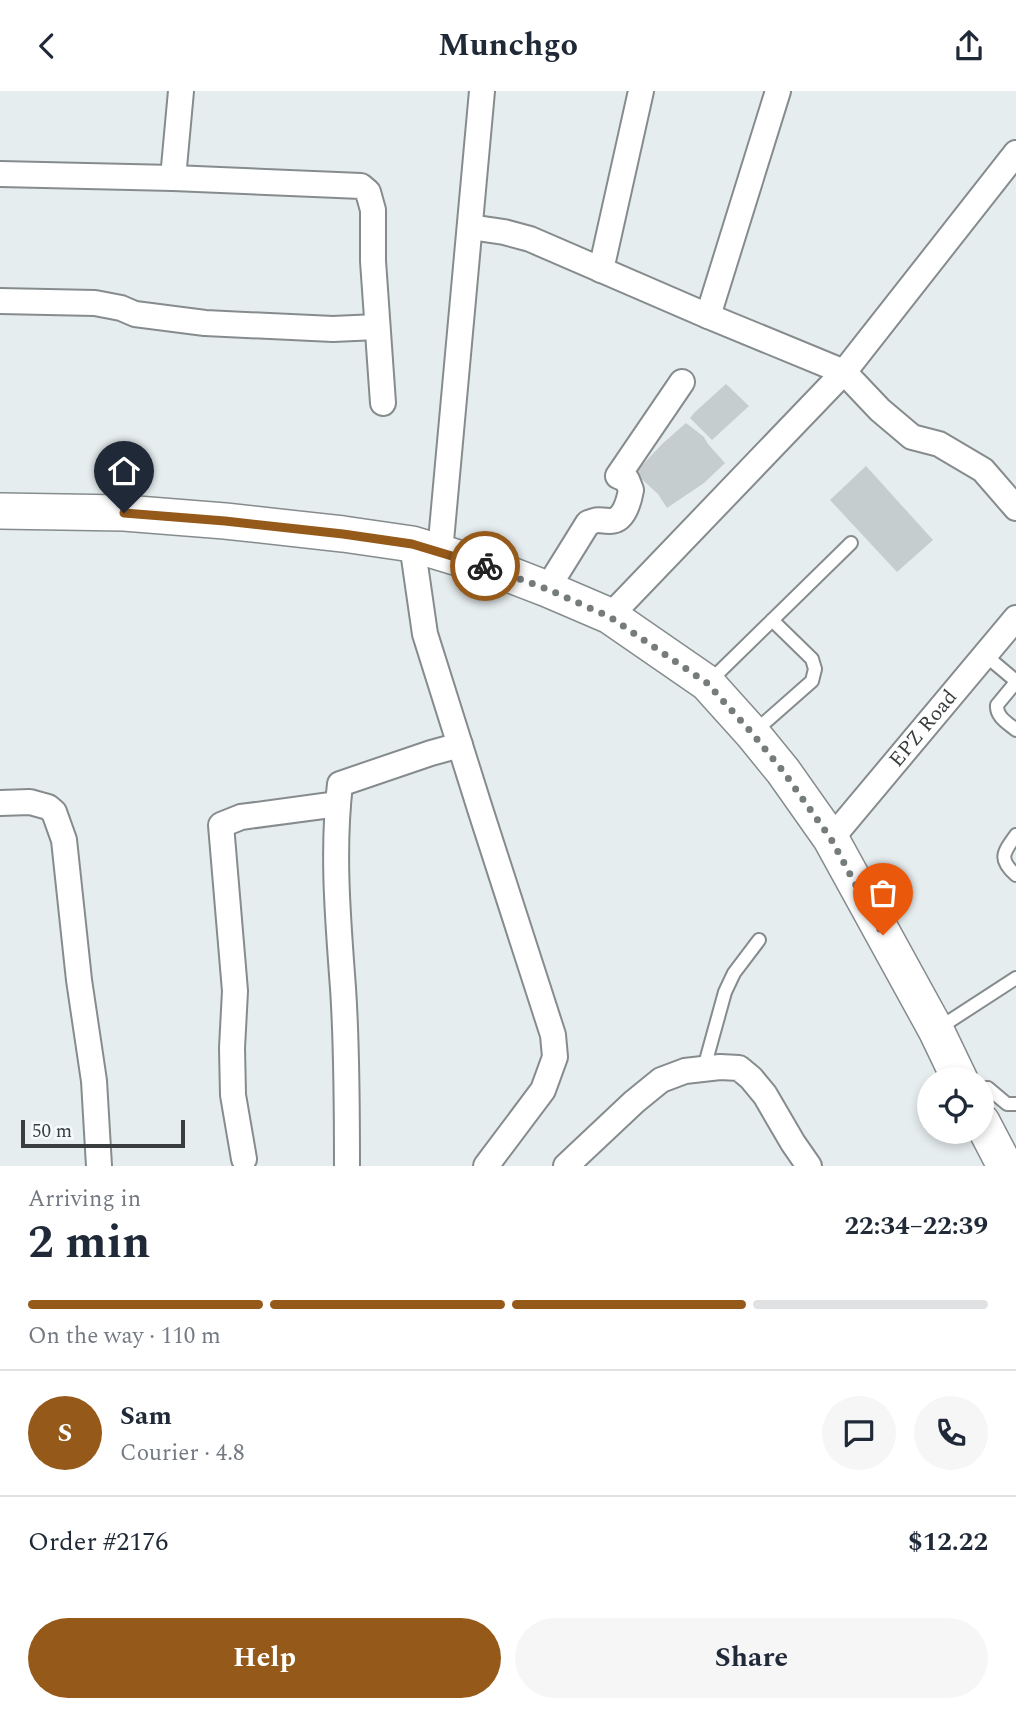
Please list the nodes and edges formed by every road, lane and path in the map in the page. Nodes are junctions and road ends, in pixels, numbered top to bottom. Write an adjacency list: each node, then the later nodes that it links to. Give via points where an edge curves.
1 (181, 91): 7 (street)
2 (482, 91): 8 (street)
3 (641, 91): 9 (street)
4 (778, 91): 11 (street)
5 (1016, 153): 13 (street)
6 (0, 174): 7 (street)
7 (173, 178): 12 (street, via 361,186 368,191 373,210)
8 (470, 227): 9 (street, via 530,239); 19 (street)
9 (601, 270): 11 (street)
10 (0, 301): 12 (street, via 95,303 135,314 205,323)
11 (708, 316): 13 (street)
12 (377, 327): 15 (street)
13 (844, 372): 16 (street, via 912,437 939,444 983,470); 21 (street)
14 (682, 382): 20 (street, via 618,476 627,480 631,490 625,512 617,520 588,523)
15 (383, 403)
16 (1016, 508)
17 (0, 511): 19 (main road, via 213,520)
18 (851, 543): 23 (lane)
19 (426, 548): 20 (main road); 29 (street, via 425,634)
20 (547, 589): 21 (main road)
21 (610, 617): 26 (main road)
22 (1016, 618): 24 (street, EPZ Road)
23 (772, 620): 26 (lane); 28 (lane, via 812,659 815,669 812,681)
24 (985, 655): 25 (lane); 33 (street, EPZ Road)
25 (1016, 682): 27 (lane, via 997,705 998,714)
26 (707, 683): 28 (main road)
27 (1016, 730)
28 (752, 733): 33 (main road)
29 (460, 745): 31 (street, via 346,781 340,784); 46 (street, via 553,1035 555,1058 543,1090)
30 (0, 803): 44 (street, via 48,807 64,841 94,1081)
31 (338, 804): 43 (street, via 241,817 221,825 236,991 233,1095); 45 (street, via 335,861)
32 (1016, 835): 34 (lane, via 1004,859)
33 (831, 839): 37 (main road)
34 (1016, 875)
35 (759, 940): 39 (lane, via 725,992)
36 (1016, 978): 37 (lane)
37 (936, 1030): 38 (main road)
38 (954, 1067)
39 (704, 1068): 47 (street, via 661,1080); 48 (street, via 739,1068 751,1078)
40 (994, 1093): 41 (lane, via 1007,1104)
41 (1016, 1104)
42 (994, 1144): 49 (main road)
43 (244, 1159)
44 (99, 1166)
45 (347, 1166)
46 (486, 1166)
47 (566, 1166)
48 (809, 1166)
49 (1005, 1166)

